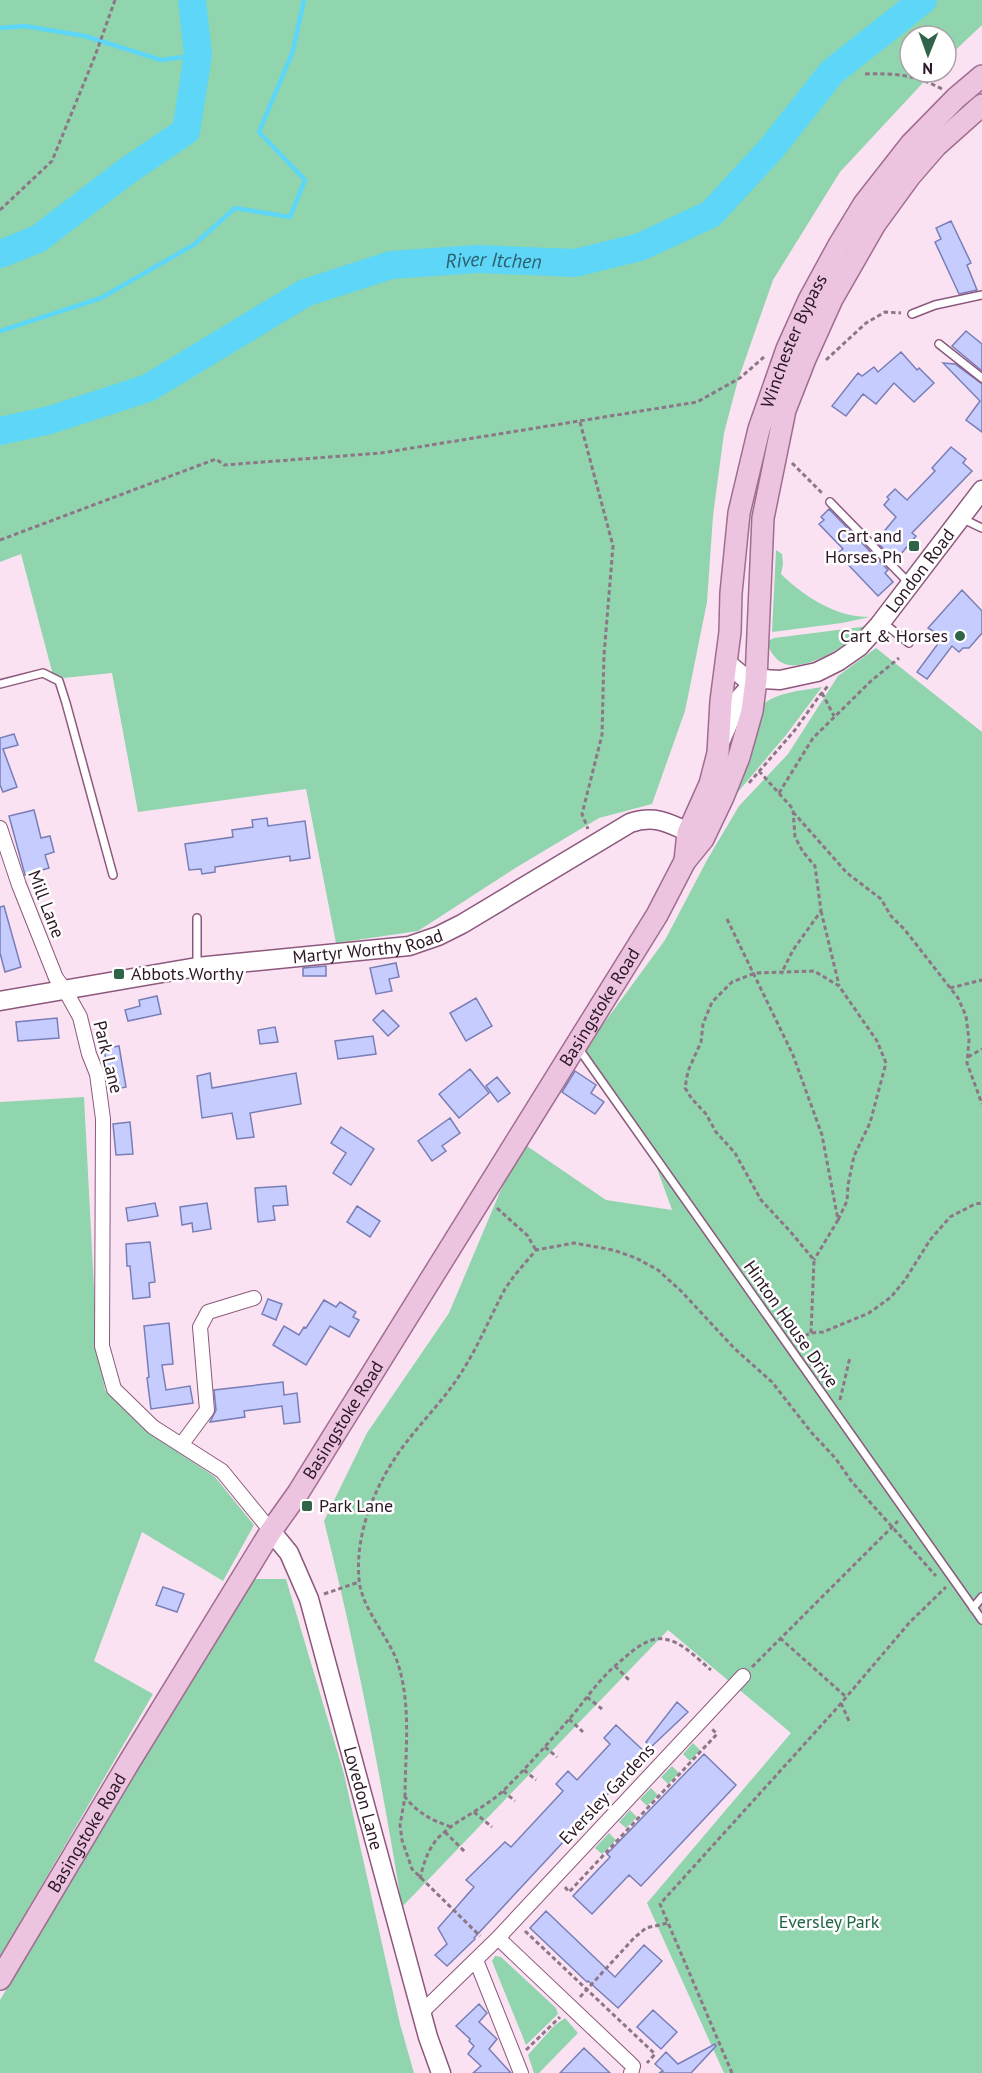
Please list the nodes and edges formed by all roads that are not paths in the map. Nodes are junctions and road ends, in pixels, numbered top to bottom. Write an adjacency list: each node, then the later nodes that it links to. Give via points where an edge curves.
1 (982, 76): 14 (main road, Winchester Bypass, via 911,144 864,204 838,245 787,349 759,429 739,513)
2 (982, 105): 15 (main road, Winchester Bypass, via 936,146 875,224 832,299 797,379 785,410 762,518)
3 (982, 295): 4 (lane)
4 (912, 314)
5 (939, 344): 6 (lane)
6 (982, 378)
7 (982, 490): 9 (main road, London Road)
8 (830, 502): 11 (lane)
9 (962, 518): 10 (lane); 11 (main road, London Road)
10 (982, 528)
11 (911, 585): 12 (main road, London Road)
12 (882, 622): 13 (lane); 15 (main road, London Road, via 859,646 817,672 780,681)
13 (909, 643)
14 (727, 663): 15 (main road, London Road, via 745,678); 17 (main road, Basingstoke Road)
15 (756, 680): 17 (main road, via 739,699); 19 (main road, Basingstoke Road, via 739,757)
16 (0, 684): 20 (lane, via 43,674 59,681)
17 (719, 743): 19 (main road, Basingstoke Road)
18 (0, 828): 23 (street, Mill Lane, via 56,978)
19 (695, 836): 22 (main road, Martyr Worthy Road, via 656,818 630,823 462,924 409,946); 25 (main road, Basingstoke Road, via 657,915)
20 (113, 875)
21 (197, 918): 22 (lane)
22 (197, 967): 23 (main road, Martyr Worthy Road)
23 (65, 990): 24 (main road, Martyr Worthy Road); 27 (street, Park Lane, via 80,1017 97,1074 103,1119 102,1346 114,1389 153,1427)
24 (0, 1001)
25 (576, 1045): 28 (main road, Basingstoke Road, via 298,1493); 30 (lane, Hinton House Drive)
26 (254, 1298): 27 (street, via 208,1312 200,1327 207,1410)
27 (181, 1445): 28 (street, Park Lane, via 222,1471)
28 (271, 1530): 35 (main road, Basingstoke Road); 36 (main road, Lovedon Lane, via 289,1553 309,1599)
29 (982, 1597): 30 (lane)
30 (973, 1608): 31 (lane, Hinton House Drive)
31 (982, 1620)
32 (743, 1676): 33 (street, Eversley Gardens)
33 (494, 1942): 34 (street, Eversley Gardens); 37 (street)
34 (476, 1960): 36 (street, Eversley Gardens); 39 (street)
35 (0, 1979)
36 (423, 2011): 38 (main road, Lovedon Lane)
37 (638, 2070)
38 (441, 2073)
39 (521, 2073)

